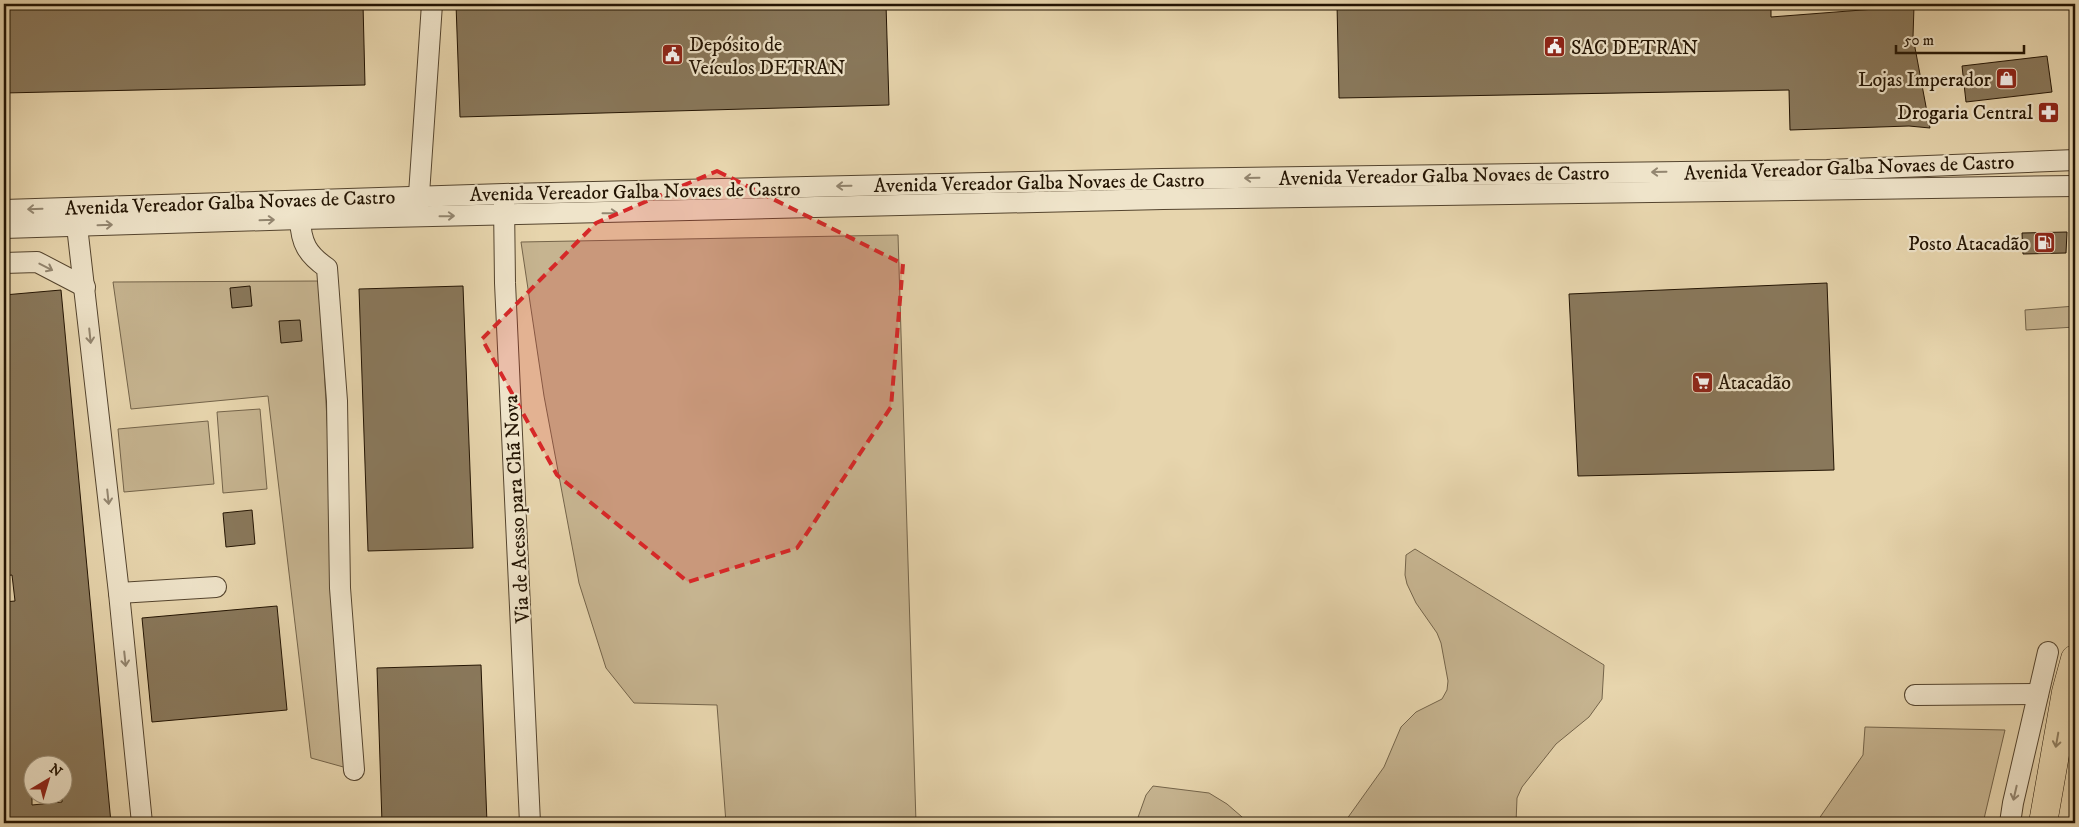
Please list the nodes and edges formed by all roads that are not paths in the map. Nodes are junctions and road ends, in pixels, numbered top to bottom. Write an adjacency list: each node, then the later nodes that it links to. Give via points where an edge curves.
1 (432, 4): 5 (street)
2 (2075, 160): 4 (street, Avenida Vereador Galba Novaes de Castro, one-way to 4, via 1827,170 1162,179)
3 (2075, 186): 7 (street, Avenida Vereador Galba Novaes de Castro, one-way to 3, via 1173,199)
4 (504, 194): 5 (street, Avenida Vereador Galba Novaes de Castro); 7 (street, Via de Acesso para Chã Nova)
5 (419, 196): 6 (street, Avenida Vereador Galba Novaes de Castro, one-way to 6); 8 (street)
6 (4, 210)
7 (504, 215): 8 (street, Avenida Vereador Galba Novaes de Castro, one-way to 7); 22 (street, Via de Acesso para Chã Nova)
8 (418, 217): 9 (street, Avenida Vereador Galba Novaes de Castro)
9 (300, 218): 10 (street, Avenida Vereador Galba Novaes de Castro, one-way to 9); 20 (street, via 300,236 312,257 327,268 337,400 343,641)
10 (77, 226): 11 (street, Avenida Vereador Galba Novaes de Castro); 13 (street)
11 (4, 228)
12 (4, 263): 13 (street, one-way to 13, via 37,262)
13 (85, 287): 15 (street, one-way to 15)
14 (216, 587): 15 (street)
15 (119, 593): 21 (street, one-way to 21)
16 (2048, 652): 18 (street)
17 (2075, 658): 24 (highway, one-way to 24)
18 (2038, 694): 19 (street); 23 (street, one-way to 23)
19 (1915, 696)
20 (354, 770)
21 (142, 823)
22 (530, 823)
23 (2010, 823)
24 (2043, 823)

